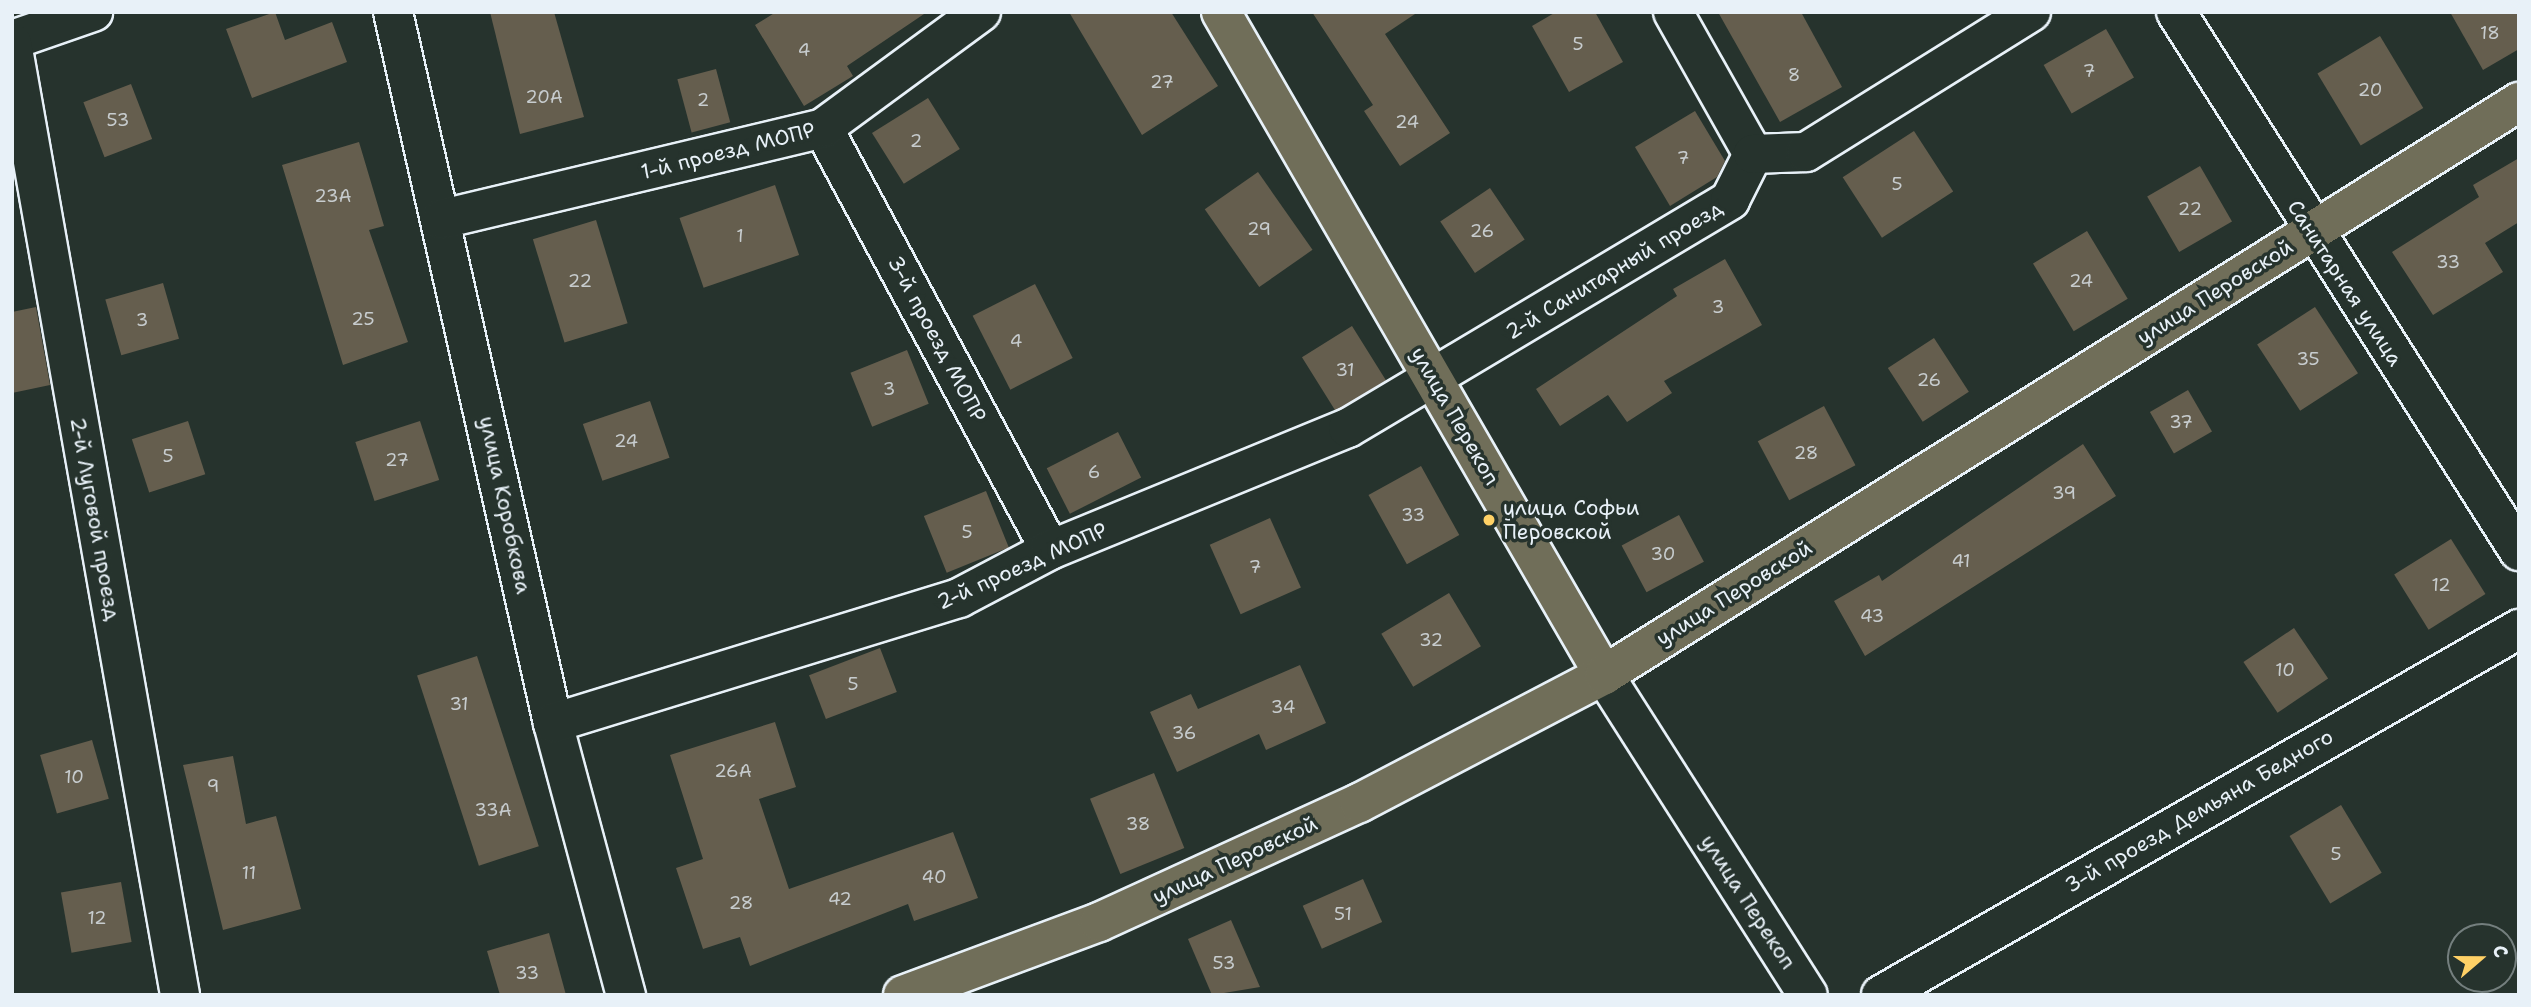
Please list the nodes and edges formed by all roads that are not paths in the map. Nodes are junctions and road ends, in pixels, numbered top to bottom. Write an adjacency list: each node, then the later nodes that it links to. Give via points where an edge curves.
1 (93, 12): 8 (street)
2 (393, 12): 12 (street, улица Коробкова)
3 (981, 12): 10 (street, 1-й проезд МОПР)
4 (1220, 12): 14 (main road, улица Перекоп)
5 (1673, 12): 11 (street)
6 (2031, 12): 11 (street, via 1806,152)
7 (2176, 12): 13 (street, Санитарная улица)
8 (12, 42): 20 (street, 2-й Луговой проезд)
9 (2519, 102): 13 (main road, улица Перовской)
10 (823, 128): 12 (street, 1-й проезд МОПР); 15 (street, 3-й проезд МОПР)
11 (1753, 154): 14 (street, 2-й Санитарный проезд, via 1730,200)
12 (442, 219): 19 (street, улица Коробкова)
13 (2311, 232): 16 (street, Санитарная улица); 18 (main road, улица Перовской)
14 (1434, 380): 15 (street, 2-й проезд МОПР, via 1348,428); 18 (main road, улица Перекоп)
15 (1050, 550): 19 (street, 2-й проезд МОПР, via 959,598)
16 (2519, 551)
17 (2519, 629): 24 (street, 3-й проезд Демьяна Бедного)
18 (1604, 675): 22 (main road, улица Перовской, via 1359,803 1099,922); 23 (street, улица Перекоп)
19 (553, 723): 21 (street, улица Коробкова)
20 (180, 995)
21 (626, 995)
22 (903, 995)
23 (1808, 995)
24 (1881, 995)

